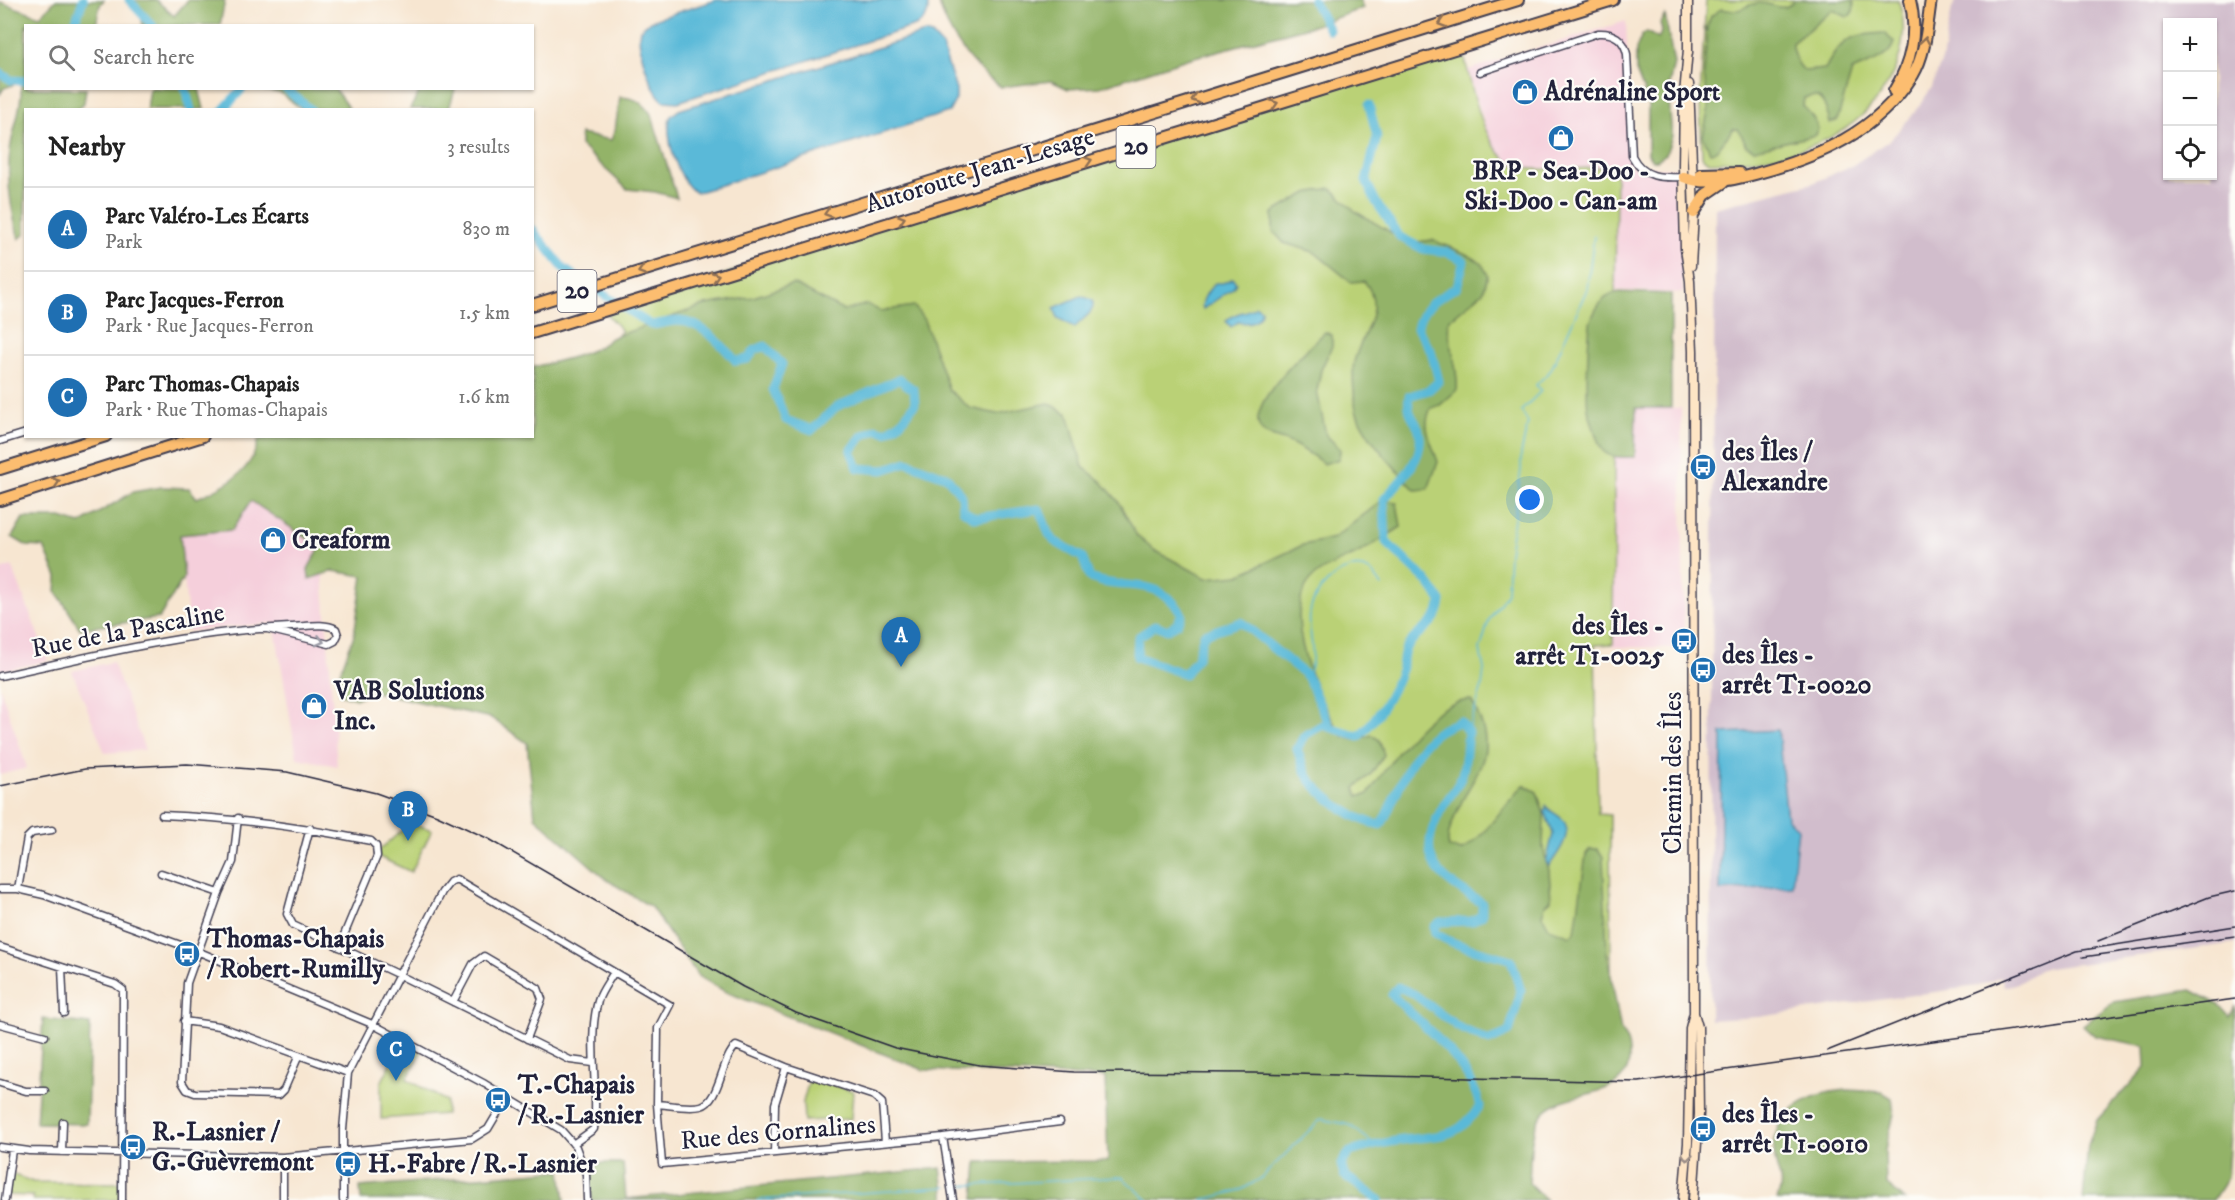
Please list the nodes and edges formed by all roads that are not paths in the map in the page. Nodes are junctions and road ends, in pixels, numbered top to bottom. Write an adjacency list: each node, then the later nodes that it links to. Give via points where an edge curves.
1 (1518, 0): 13 (highway, Autoroute Jean-Lesage / 20, one-way to 13)
2 (1613, 0): 14 (highway, Autoroute Jean-Lesage / 20, one-way to 2)
3 (1688, 0): 9 (main road, Chemin des Îles)
4 (1911, 0): 7 (highway, via 1914,32 1910,57)
5 (1931, 0): 7 (highway, one-way to 5, via 1914,73 1924,48)
6 (1480, 72): 9 (street, via 1595,34 1615,36 1627,54 1632,156 1650,175)
7 (1886, 108): 8 (highway, via 1843,142 1780,169)
8 (1754, 174): 9 (highway); 10 (highway)
9 (1689, 177): 10 (highway); 11 (main road, Chemin des Îles); 12 (main road, Chemin des Îles, via 1685,249)
10 (1726, 181): 11 (highway, via 1704,195)
11 (1694, 213): 12 (main road, Chemin des Îles)
12 (1690, 281): 39 (main road, Chemin des Îles, via 1694,449)
13 (534, 304)
14 (534, 332)
15 (24, 434): 18 (street)
16 (100, 438): 19 (highway)
17 (197, 438): 20 (highway, one-way to 17)
18 (0, 441)
19 (0, 469)
20 (0, 500)
21 (263, 628): 21 (street, Rue de la Pascaline, one-way to 21, via 329,644 338,635 336,629 326,626); 22 (street, Rue de la Pascaline, via 186,637)
22 (0, 676)
23 (162, 815): 24 (street)
24 (238, 818): 25 (street); 30 (street, via 233,862)
25 (310, 828): 32 (street, via 287,914 293,925); 32 (street, via 371,841 378,851)
26 (52, 830): 29 (street, via 32,833 27,838)
27 (161, 873): 30 (street)
28 (0, 889): 29 (street)
29 (18, 889): 33 (street)
30 (219, 893): 33 (street)
31 (0, 947): 34 (street)
32 (339, 947): 36 (street)
33 (197, 951): 40 (street, via 187,983); 42 (street)
34 (62, 967): 38 (street); 62 (street, via 123,990)
35 (614, 972): 36 (street, Rue des Cornalines, via 456,879 442,892); 46 (street, via 598,1001); 52 (street, Rue des Cornalines, via 670,1005 658,1028)
36 (399, 975): 37 (street); 42 (street)
37 (453, 1002): 44 (street); 44 (street, via 473,964 484,956 538,988 542,999)
38 (64, 1013)
39 (1694, 1013): 71 (main road, Chemin des Îles, one-way to 71, via 1690,1028); 72 (main road, Chemin des Îles, via 1698,1027 1699,1114)
40 (184, 1021): 45 (street, via 219,1026); 45 (street, via 182,1082 186,1090 195,1094 279,1095)
41 (0, 1024): 43 (street)
42 (372, 1024): 48 (street); 51 (street)
43 (45, 1036)
44 (527, 1039): 46 (street, via 570,1060)
45 (299, 1055): 48 (street)
46 (593, 1063): 57 (street, via 597,1105 594,1129)
47 (786, 1068): 52 (street, via 736,1046 729,1052 711,1100 701,1106); 56 (street, via 874,1096 882,1103); 63 (street, via 775,1104)
48 (348, 1073): 61 (street)
49 (0, 1083): 50 (street, via 26,1091)
50 (45, 1091)
51 (507, 1097): 57 (street, via 561,1130); 61 (street, via 488,1129 472,1139)
52 (657, 1104): 63 (street, Rue des Cornalines, via 662,1164)
53 (63, 1122): 60 (street)
54 (1060, 1122): 55 (street, Rue des Cornalines)
55 (943, 1137): 56 (street, Rue des Cornalines); 70 (street)
56 (885, 1142): 63 (street, Rue des Cornalines)
57 (573, 1144): 69 (street, via 586,1174)
58 (0, 1147): 59 (street)
59 (12, 1150): 60 (street); 65 (street)
60 (62, 1152): 62 (street)
61 (343, 1152): 64 (street); 68 (street)
62 (122, 1153): 64 (street); 66 (street)
63 (774, 1153)
64 (283, 1157): 67 (street)
65 (4, 1200)
66 (122, 1200)
67 (283, 1200)
68 (343, 1200)
69 (587, 1200)
70 (953, 1200)
71 (1683, 1200)
72 (1693, 1200)

